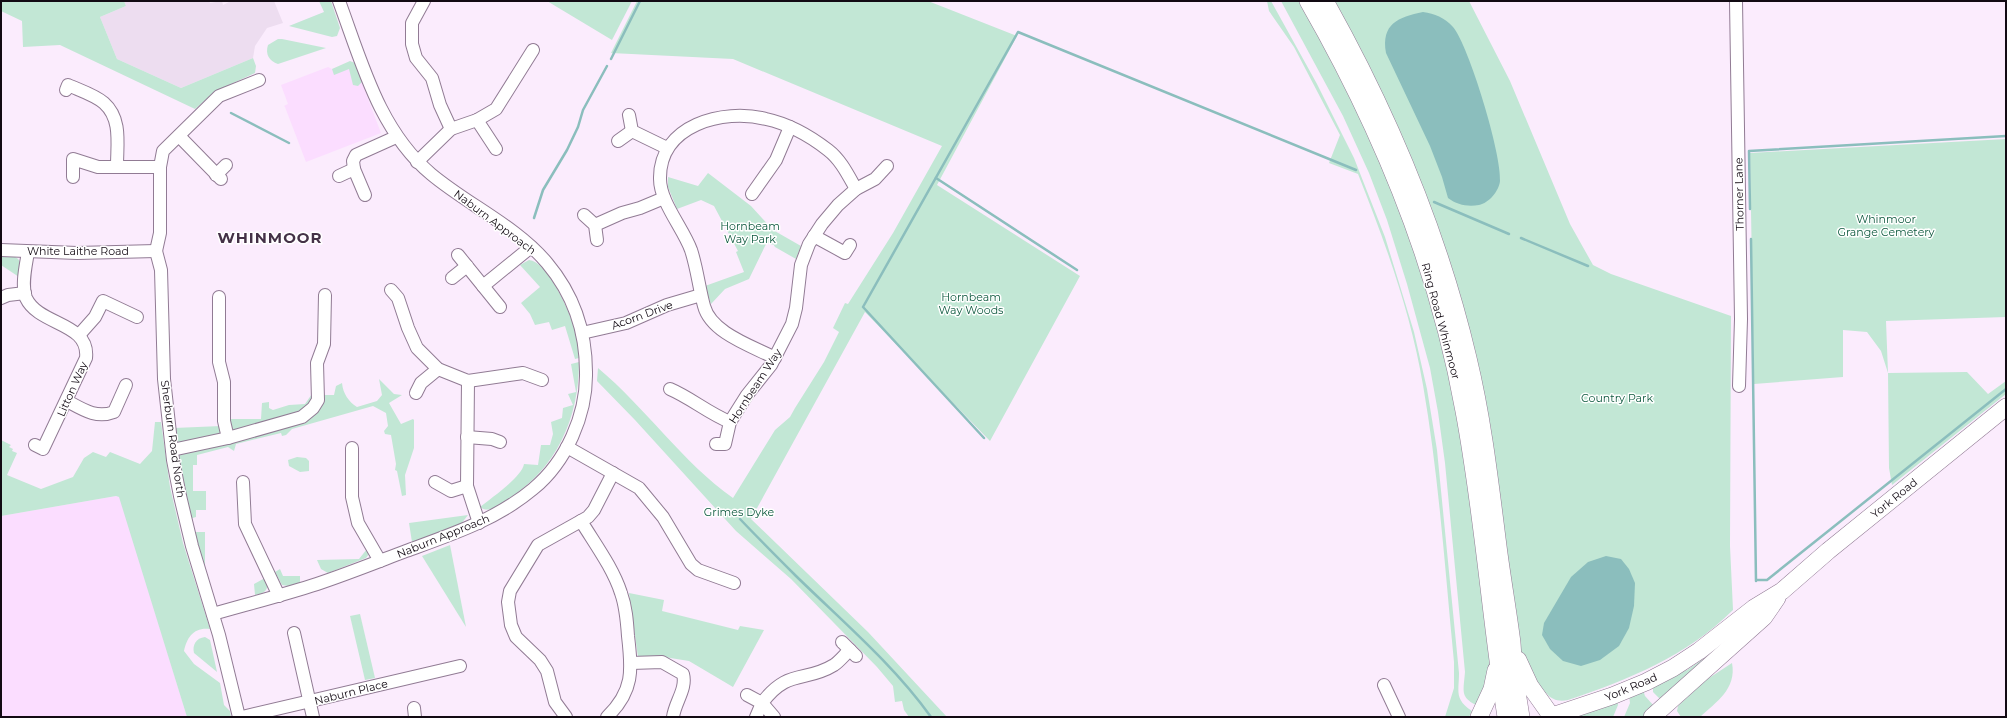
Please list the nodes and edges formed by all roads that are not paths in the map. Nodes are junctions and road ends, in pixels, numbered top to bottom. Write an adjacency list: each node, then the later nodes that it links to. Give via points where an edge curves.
1 (339, 1): 15 (street, Naburn Approach, via 382,113)
2 (424, 1): 12 (street, via 412,23 412,44 416,58 432,78)
3 (1308, 1): 88 (highway, Ring Road Whinmoor, via 1341,60 1376,132 1406,204 1452,352 1475,476)
4 (1325, 1): 85 (highway, Ring Road Whinmoor, via 1369,81 1397,142 1431,232 1453,301 1469,359 1486,452)
5 (1736, 1): 59 (street, Thorner Lane, via 1741,319)
6 (533, 50): 10 (street, via 496,109)
7 (259, 80): 14 (street, via 219,96)
8 (66, 90): 21 (street, via 68,84 104,102 111,111 118,127)
9 (629, 116): 13 (street)
10 (477, 120): 12 (street); 18 (street)
11 (790, 127): 17 (street, via 764,118 720,117 691,127); 27 (street, via 814,140 836,158); 29 (street, via 776,160)
12 (451, 129): 19 (street)
13 (632, 131): 16 (street); 17 (street)
14 (179, 136): 20 (street, via 218,177); 23 (street, via 163,151)
15 (396, 137): 19 (street, Naburn Approach); 24 (street, via 356,155 353,161)
16 (618, 141)
17 (667, 148): 30 (street, via 660,166 660,188)
18 (496, 149)
19 (418, 162): 36 (street, Naburn Approach, via 433,176)
20 (226, 165)
21 (117, 166): 23 (street); 26 (street, via 98,166 73,159)
22 (887, 166): 27 (street, Hornbeam Way, via 875,179)
23 (160, 167): 38 (street, via 160,233)
24 (354, 169): 25 (street); 28 (street)
25 (339, 176)
26 (73, 177)
27 (856, 189): 33 (street, Hornbeam Way, via 829,214)
28 (365, 194)
29 (752, 194)
30 (664, 198): 32 (street, via 622,212); 47 (street, via 687,240)
31 (584, 215): 32 (street)
32 (595, 225): 34 (street)
33 (814, 236): 35 (street, via 845,253); 54 (street, Hornbeam Way, via 801,265 793,320)
34 (597, 240)
35 (850, 245)
36 (531, 247): 43 (street); 52 (street, Naburn Approach, via 561,281 577,312)
37 (1, 250): 39 (street, White Laithe Road)
38 (156, 251): 39 (street, White Laithe Road); 72 (street, Sherburn Road North, via 161,270 164,379)
39 (28, 252): 45 (street)
40 (458, 255): 41 (street)
41 (467, 266): 42 (street); 43 (street)
42 (452, 278)
43 (483, 286): 50 (street)
44 (392, 290): 55 (street, via 398,298 418,348)
45 (25, 293): 48 (street); 53 (street, via 31,305 39,312)
46 (325, 295): 66 (street, via 324,344 317,363 318,400 313,408 302,417)
47 (701, 295): 52 (street, Acorn Drive, via 667,305 626,323); 54 (street, via 704,308 715,325)
48 (1, 298)
49 (219, 298): 66 (street, via 219,362 224,382 224,421)
50 (500, 307)
51 (137, 317): 53 (street, via 103,301 95,317)
52 (582, 333): 70 (street, Naburn Approach, via 586,359 586,387 578,420)
53 (79, 335): 62 (street, Litton Way, via 86,345 86,358)
54 (775, 358): 64 (street, Hornbeam Way)
55 (438, 370): 57 (street); 61 (street, via 421,383)
56 (542, 380): 57 (street, via 523,373)
57 (468, 381): 65 (street)
58 (126, 385): 62 (street, via 114,412 107,415 96,415)
59 (1739, 386)
60 (670, 389): 64 (street)
61 (416, 392)
62 (67, 400): 69 (street, Litton Way, via 43,449)
63 (2006, 407): 81 (highway, York Road)
64 (730, 422): 68 (street, Hornbeam Way, via 725,444)
65 (467, 437): 67 (street); 76 (street)
66 (228, 438): 72 (street)
67 (500, 442)
68 (716, 444)
69 (35, 445)
70 (567, 447): 73 (street); 78 (street, Naburn Approach, via 557,464 534,489 507,509)
71 (352, 448): 79 (street, via 352,497 358,523)
72 (172, 450): 83 (street, Sherburn Road North, via 192,546)
73 (613, 473): 77 (street, via 594,510); 80 (street, via 639,488 652,502 691,564 698,570)
74 (244, 482): 82 (street, via 246,524)
75 (435, 482): 76 (street, via 450,491)
76 (467, 486): 78 (street)
77 (581, 521): 87 (street, via 621,593 626,611); 94 (street, via 538,545 523,561 508,602 511,625 516,637 547,671)
78 (479, 523): 79 (street, Naburn Approach)
79 (380, 561): 82 (street, Naburn Approach)
80 (734, 583)
81 (1782, 591): 106 (highway, York Road, via 1754,608 1699,651 1672,668 1624,691); 107 (highway, York Road, via 1764,617)
82 (279, 596): 83 (street, Naburn Approach)
83 (213, 614): 95 (street, Sherburn Road North)
84 (294, 633): 92 (street)
85 (1512, 643): 105 (highway, Ring Road Whinmoor); 106 (highway, Ring Road Whinmoor, via 1530,686)
86 (849, 649): 93 (street, via 835,664 789,679 772,689)
87 (631, 663): 98 (street, via 625,696); 99 (street, via 662,662 683,674 684,686)
88 (1498, 664): 103 (highway, Ring Road Whinmoor, via 1492,689); 104 (highway, Ring Road Whinmoor)
89 (460, 666): 92 (street, Naburn Place)
90 (1384, 685): 102 (street)
91 (747, 695): 93 (street)
92 (309, 702): 96 (street, Naburn Place); 97 (street)
93 (762, 703): 100 (street); 101 (street)
94 (559, 715)
95 (239, 717)
96 (242, 717)
97 (313, 717)
98 (608, 717)
99 (673, 717)
100 (756, 717)
101 (774, 717)
102 (1399, 717)
103 (1479, 717)
104 (1506, 717)
105 (1521, 717)
106 (1551, 717)
107 (1652, 717)

